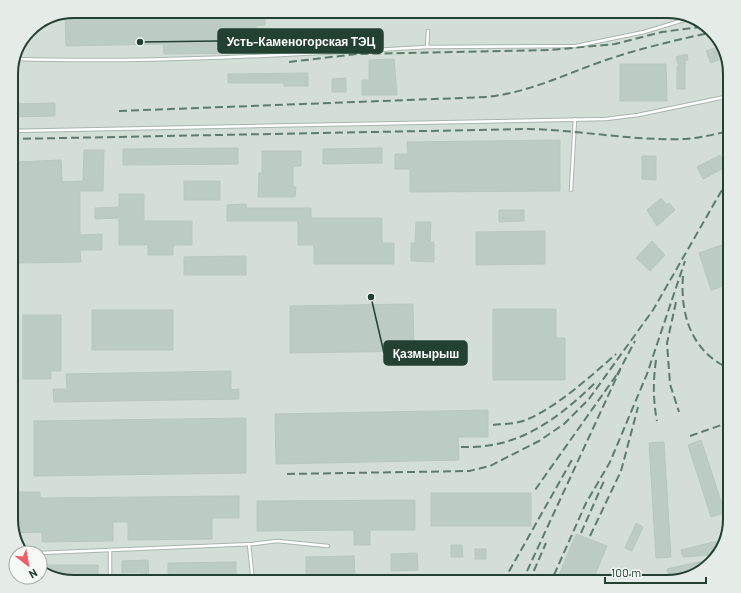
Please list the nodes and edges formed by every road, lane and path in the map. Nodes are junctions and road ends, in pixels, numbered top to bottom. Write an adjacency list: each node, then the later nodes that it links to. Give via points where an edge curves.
1 (682, 20): 3 (lane, via 644,32 576,46)
2 (428, 31): 3 (lane)
3 (427, 47): 4 (lane, via 218,59)
4 (20, 59)
5 (723, 97): 6 (lane, via 638,115)
6 (575, 119): 7 (lane); 8 (lane)
7 (18, 131)
8 (571, 190)
9 (249, 544): 10 (lane, via 277,541); 11 (lane); 14 (lane)
10 (328, 546)
11 (110, 550): 12 (lane); 13 (lane)
12 (48, 553)
13 (110, 575)
14 (252, 575)

